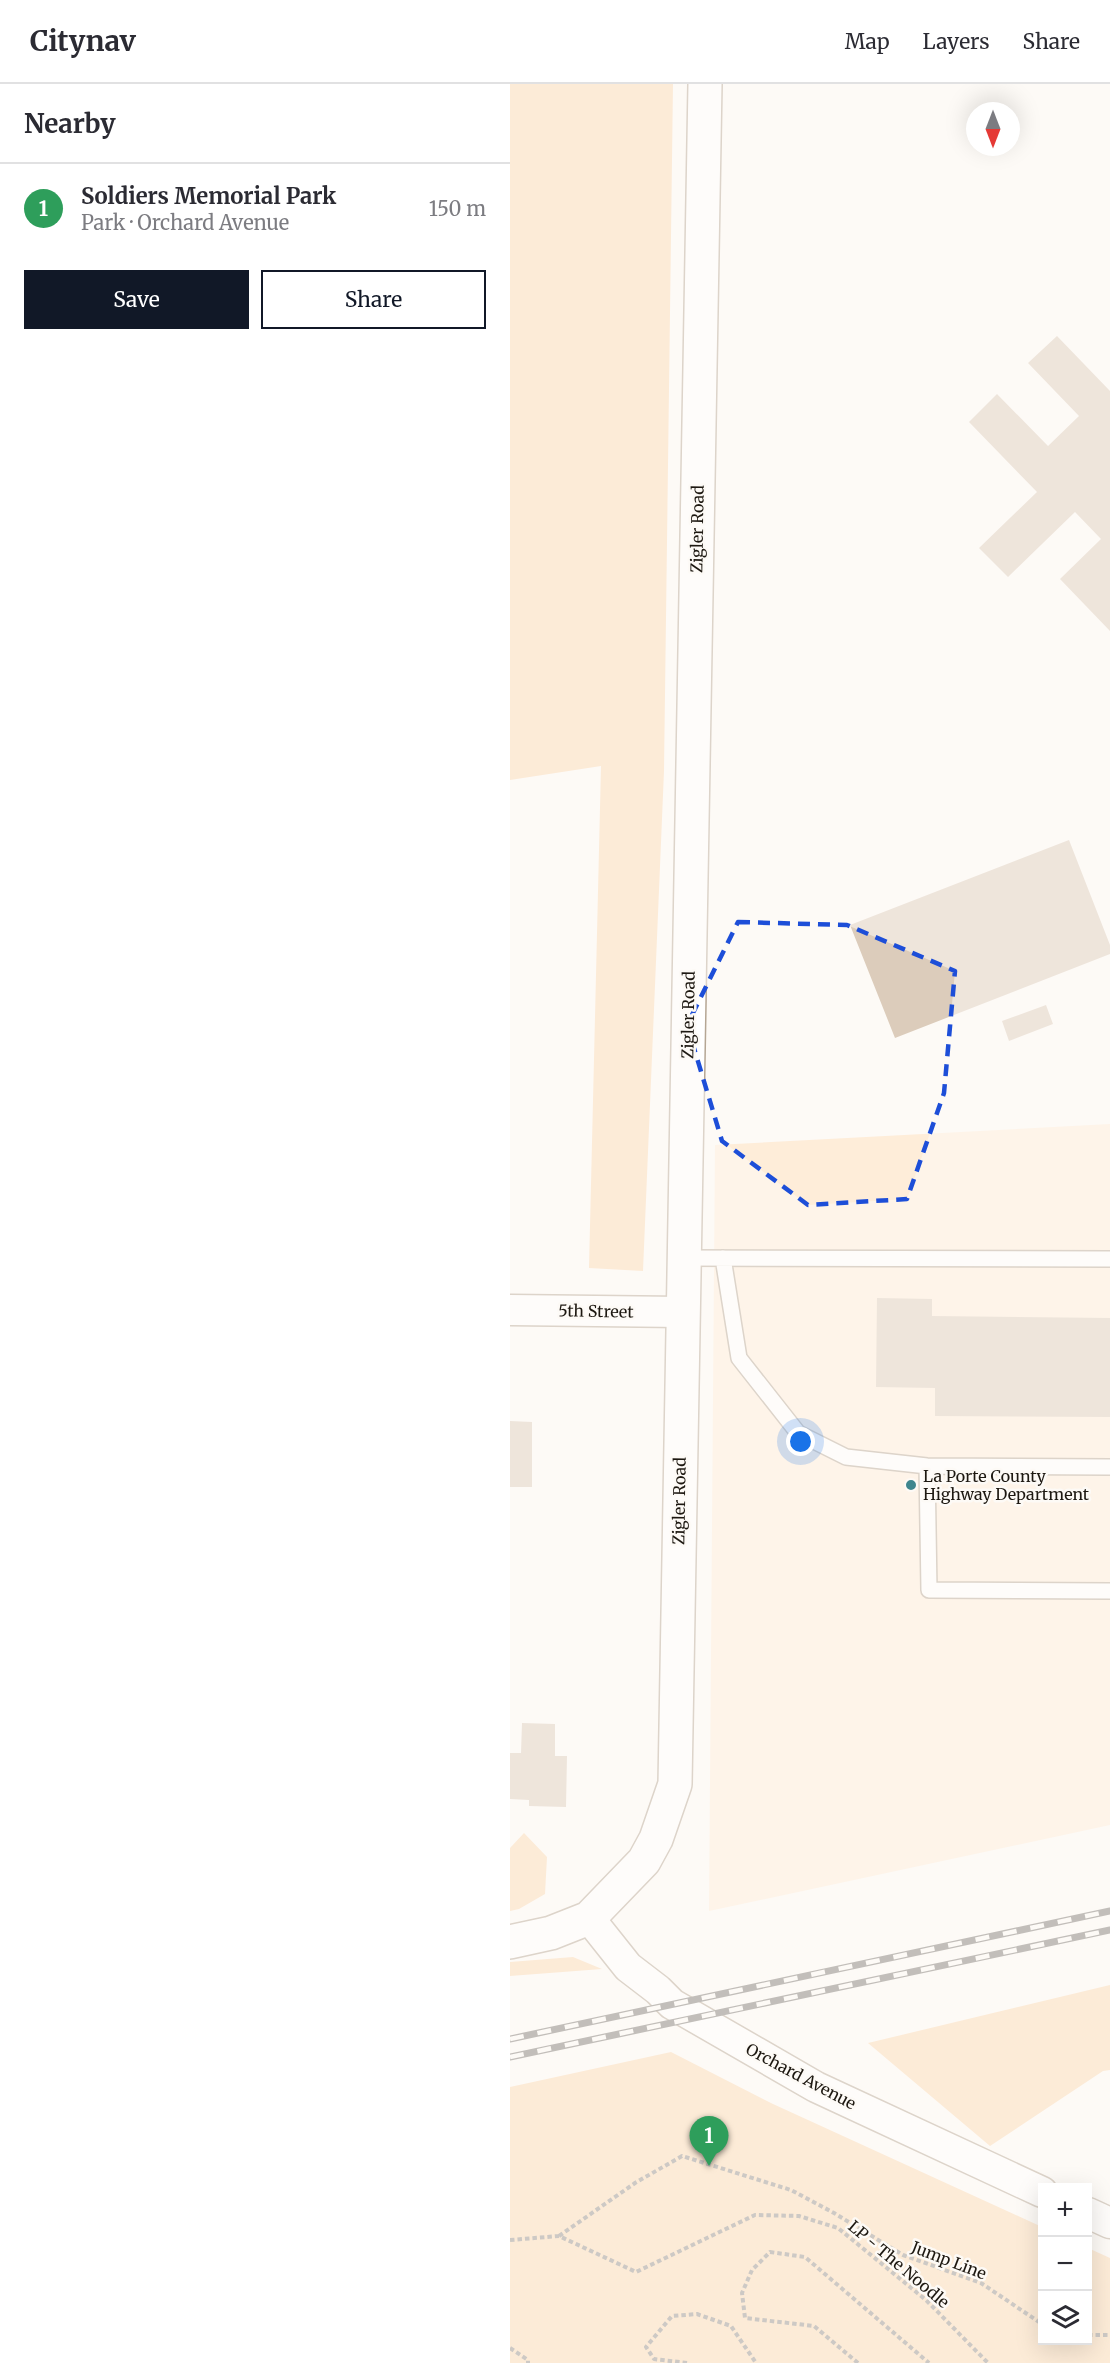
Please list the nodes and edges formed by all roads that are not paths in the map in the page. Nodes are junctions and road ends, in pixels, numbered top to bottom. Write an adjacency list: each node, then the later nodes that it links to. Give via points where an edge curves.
1 (705, 84): 2 (street, Zigler Road)
2 (683, 1258): 3 (lane); 6 (street, Zigler Road)
3 (723, 1258): 4 (lane); 7 (lane, via 739,1358 798,1433 846,1457)
4 (1110, 1259)
5 (510, 1310): 6 (street, 5th Street)
6 (682, 1312): 10 (street, Zigler Road, via 675,1784 644,1861)
7 (927, 1466): 8 (lane); 9 (lane, via 929,1590)
8 (1110, 1467)
9 (1110, 1591)
10 (589, 1918): 11 (street, via 550,1933); 12 (street, Orchard Avenue, via 628,1967 672,2004 816,2087)
11 (510, 1942)
12 (1038, 2190)
13 (1092, 2215): 14 (street)
14 (1110, 2223)

